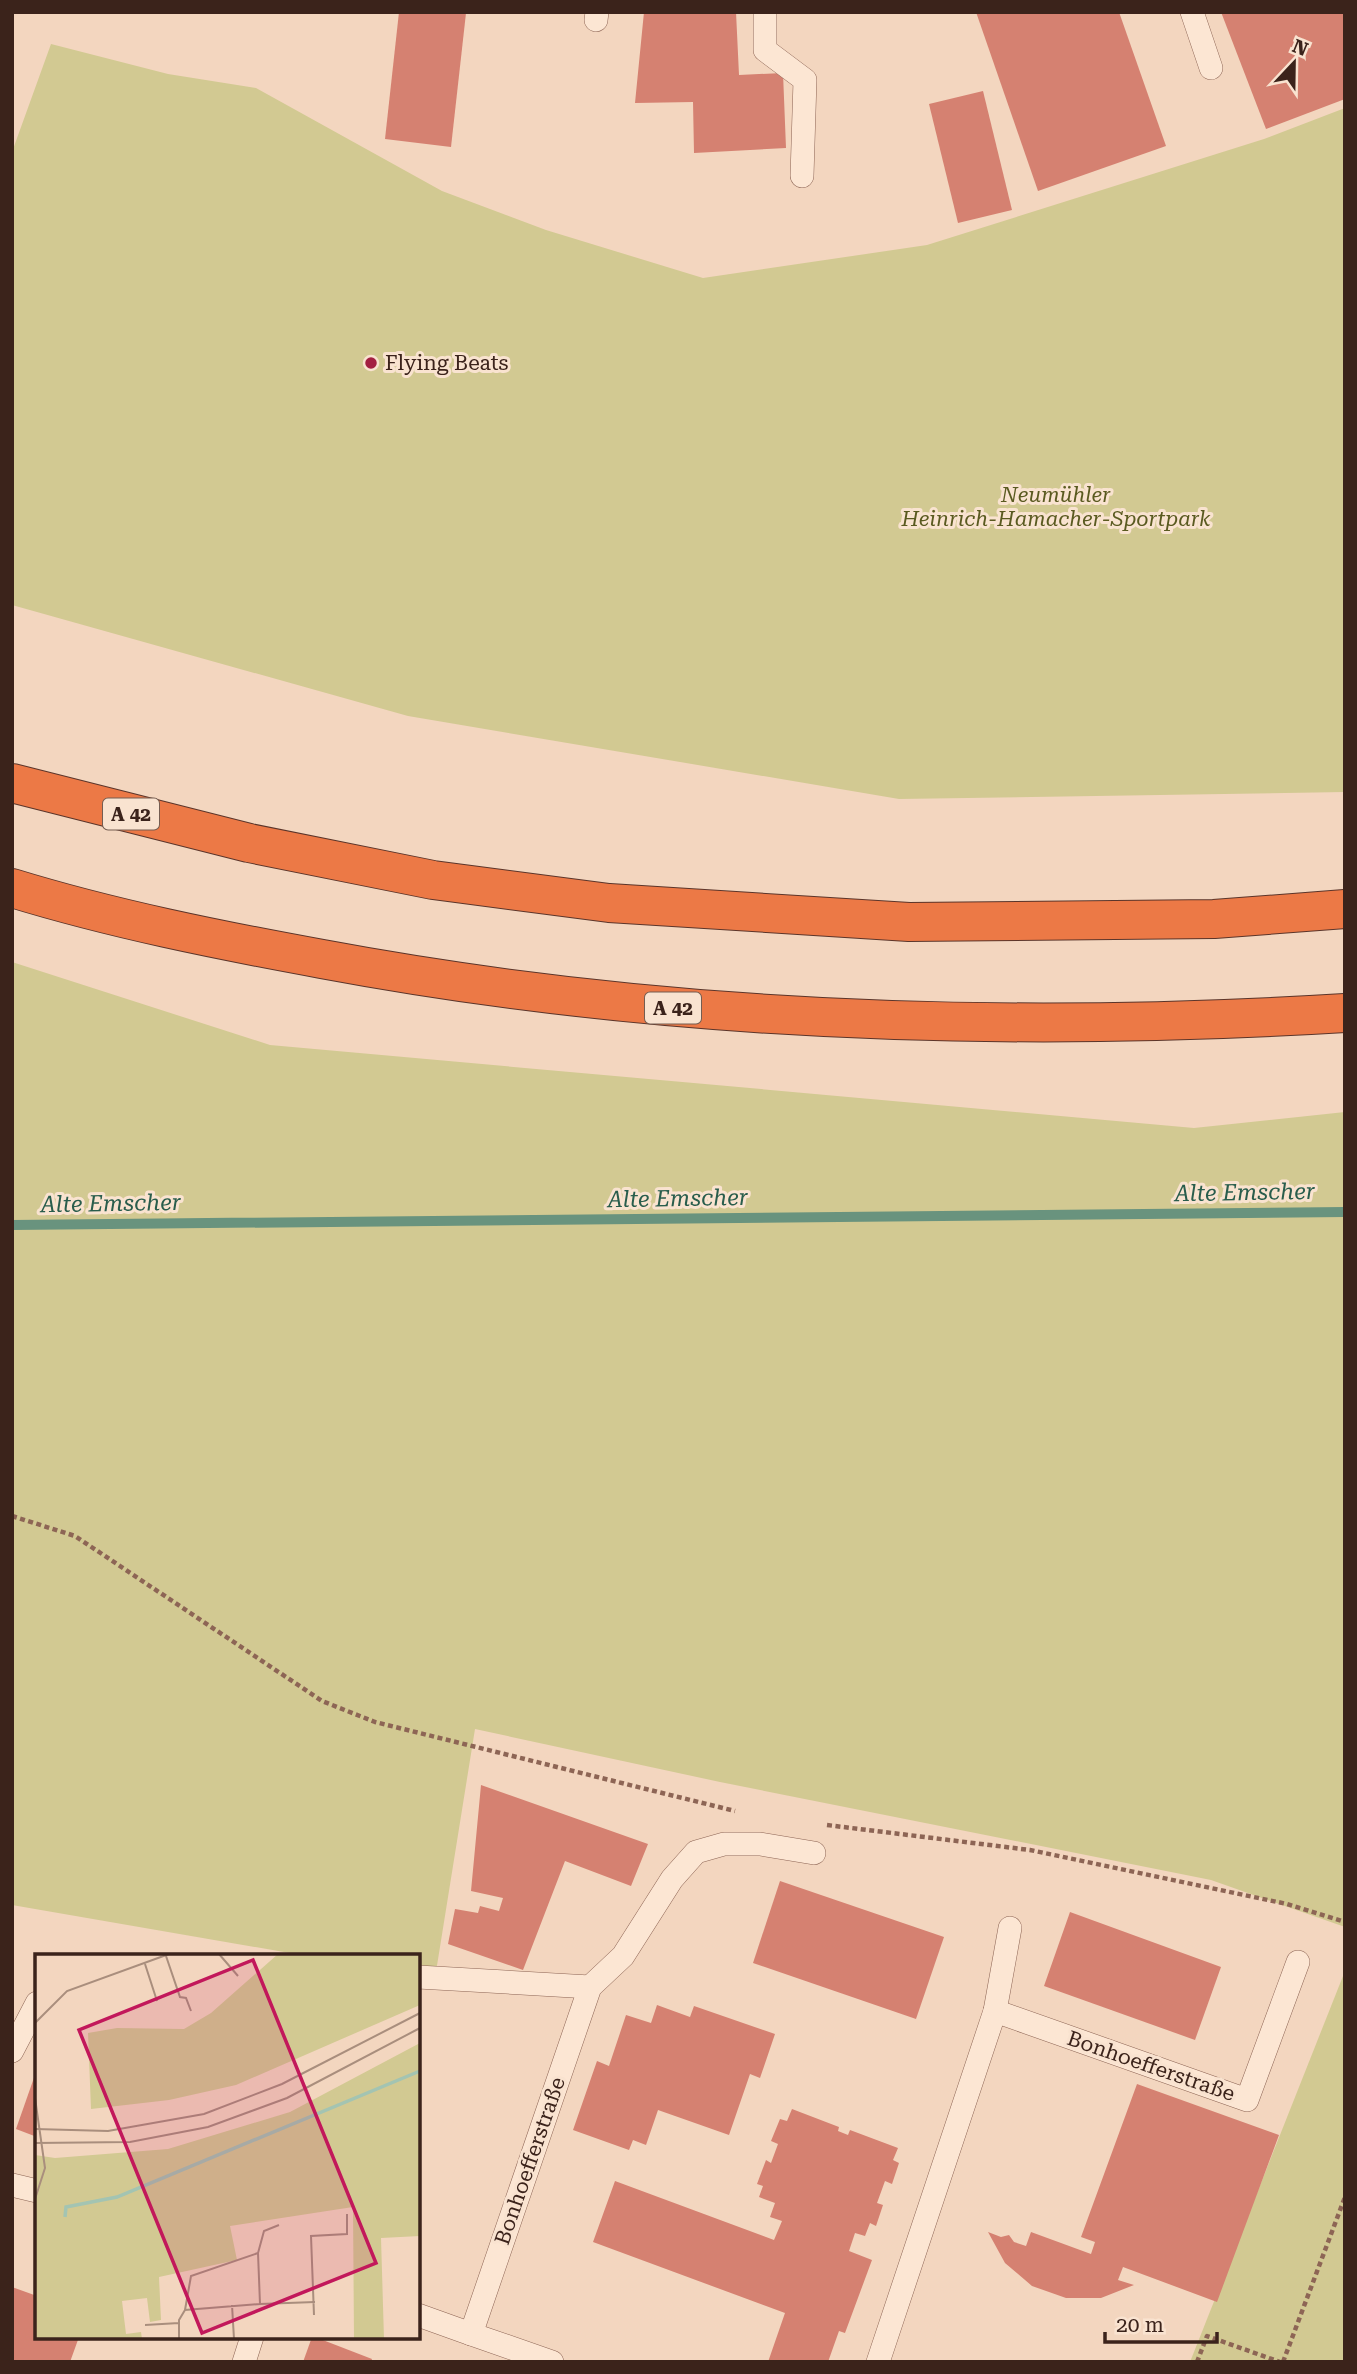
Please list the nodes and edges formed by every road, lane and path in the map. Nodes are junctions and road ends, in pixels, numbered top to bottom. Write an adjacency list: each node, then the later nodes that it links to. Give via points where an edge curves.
1 (765, 12): 4 (lane, via 765,50 805,80)
2 (1192, 12): 3 (lane)
3 (1211, 68)
4 (802, 176)
5 (12, 783): 7 (highway, A 42, via 262,846 433,880 609,903 909,922 1214,919)
6 (12, 888): 8 (highway, A 42, via 234,943 412,976 598,1001 914,1022 1209,1022)
7 (1345, 909)
8 (1345, 1013)
9 (12, 1516): 10 (path, via 75,1536 321,1701 375,1722)
10 (745, 1813)
11 (827, 1825): 13 (path, via 1030,1850 1287,1904)
12 (814, 1853): 17 (lane, Bonhoefferstraße, via 760,1844 724,1844 695,1852 672,1879 623,1956)
13 (1345, 1922)
14 (1010, 1928): 19 (lane)
15 (1298, 1962): 19 (lane, Bonhoefferstraße, via 1247,2100)
16 (420, 1977): 17 (lane)
17 (590, 1987): 25 (lane, Bonhoefferstraße)
18 (35, 2007): 20 (lane)
19 (995, 2011): 29 (lane)
20 (12, 2051)
21 (12, 2185): 22 (lane)
22 (35, 2191)
23 (1345, 2197): 31 (path)
24 (420, 2316): 25 (lane)
25 (471, 2334): 28 (lane)
26 (251, 2339): 27 (lane)
27 (244, 2362)
28 (552, 2362)
29 (878, 2362)
30 (1198, 2362): 31 (path, via 1207,2336)
31 (1281, 2362)

